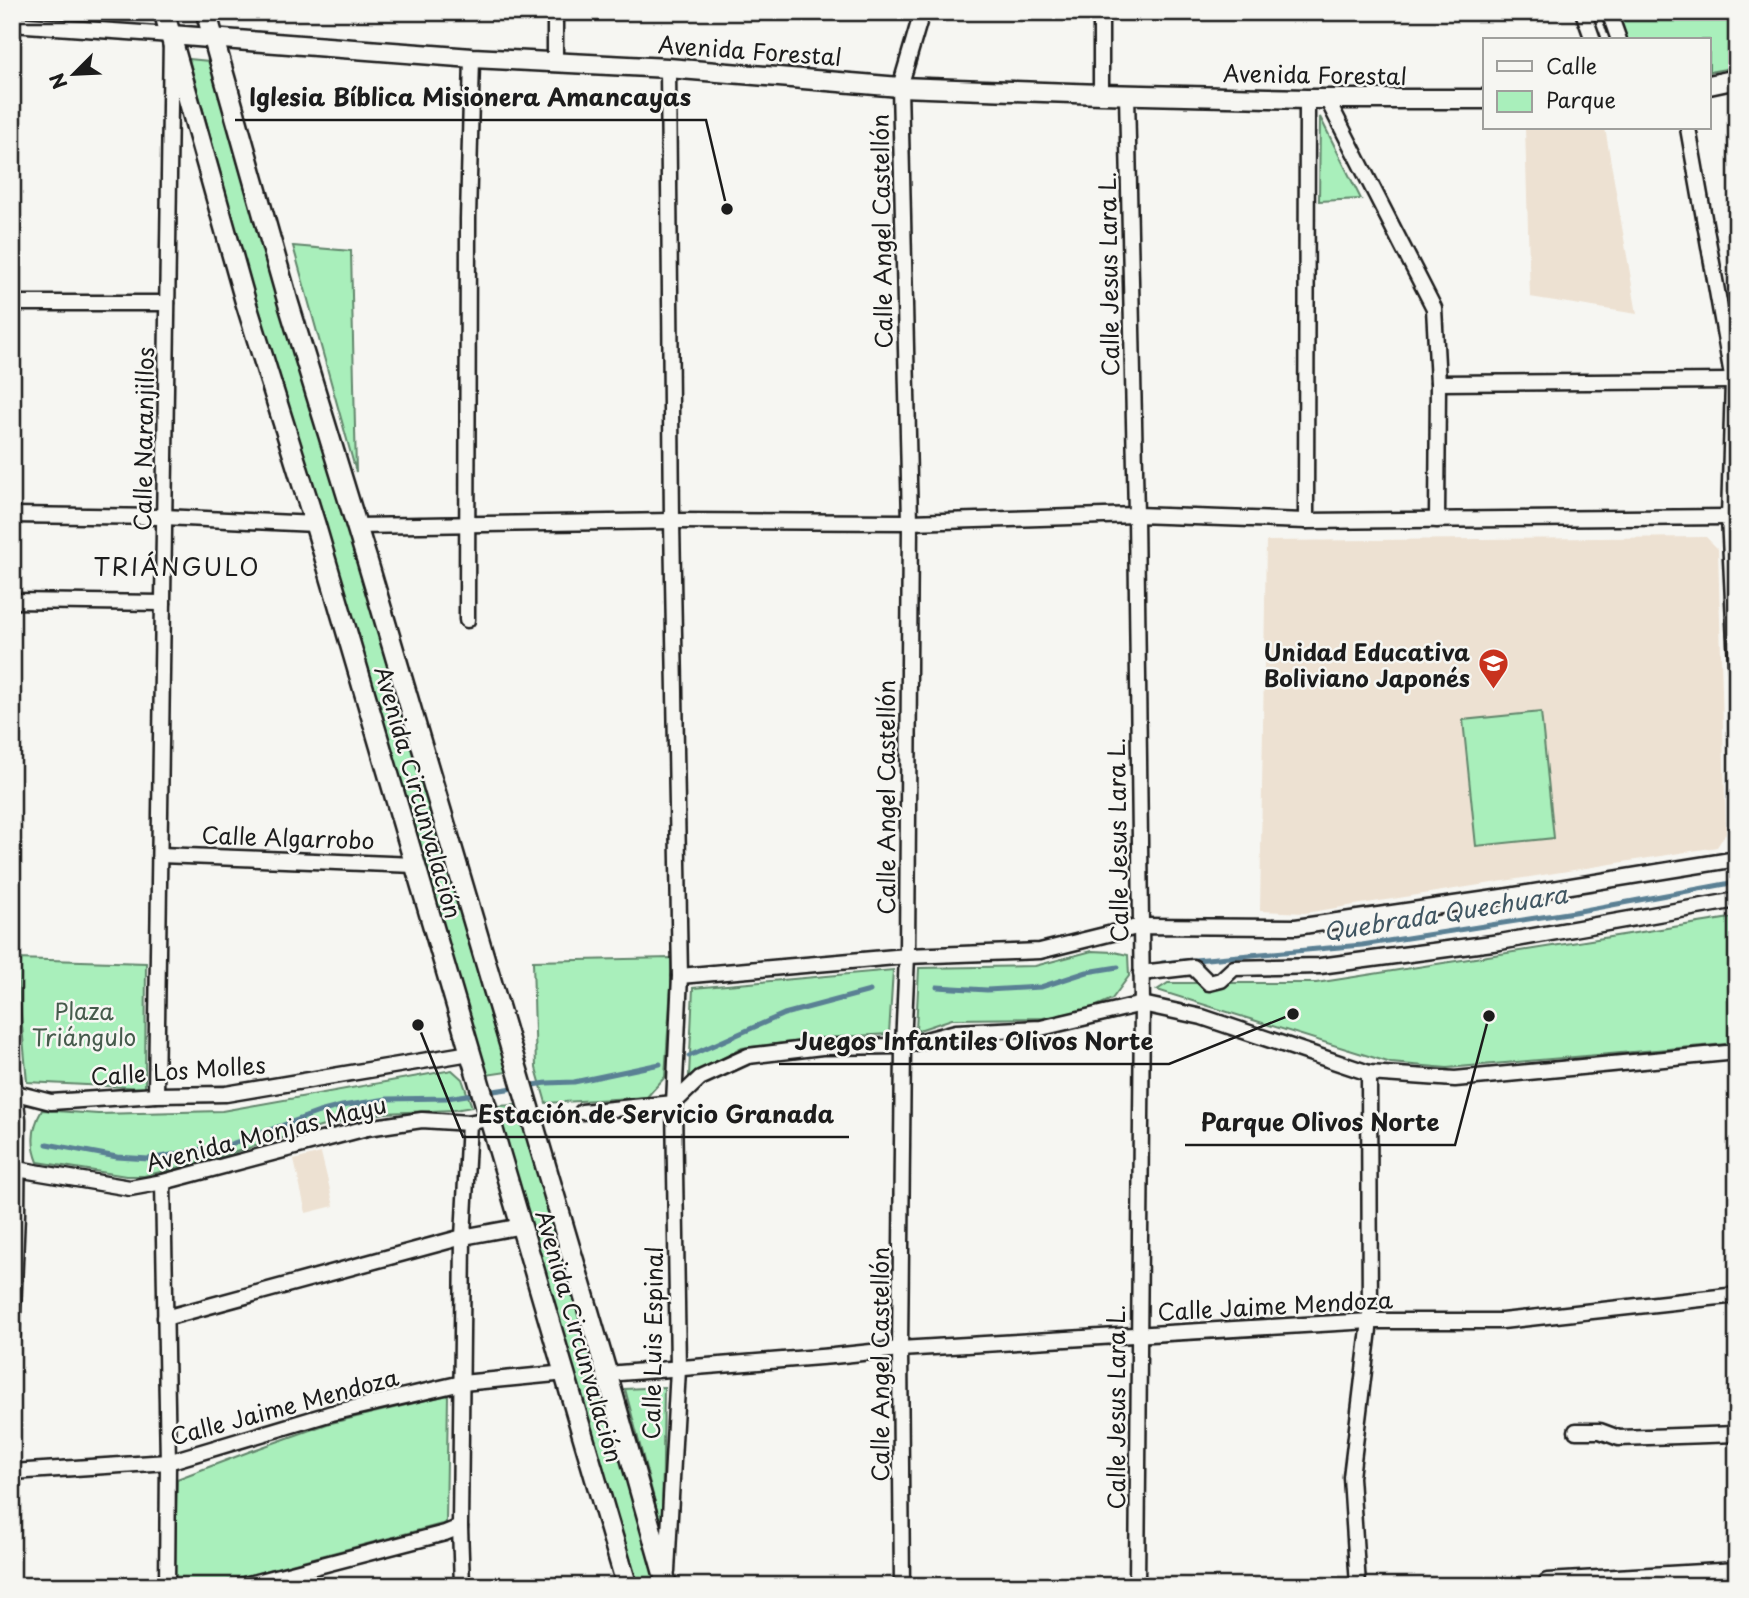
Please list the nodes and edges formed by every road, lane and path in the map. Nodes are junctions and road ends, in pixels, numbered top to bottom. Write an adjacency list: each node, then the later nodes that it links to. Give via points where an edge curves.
1 (164, 12): 10 (main road, Avenida Circunvalación)
2 (206, 12): 13 (main road, Avenida Circunvalación)
3 (555, 12): 15 (street)
4 (922, 12): 19 (street, Calle Angel Castellón)
5 (1101, 12): 20 (street)
6 (1583, 12): 11 (street)
7 (1609, 12): 12 (street)
8 (13, 24): 9 (street); 10 (street, Avenida Forestal)
9 (12, 31)
10 (171, 36): 13 (street, Avenida Forestal); 27 (street, Calle Naranjillos); 38 (main road, Avenida Circunvalación, via 245,300)
11 (1592, 38)
12 (1618, 38)
13 (214, 39): 14 (street, Avenida Forestal); 40 (main road, Avenida Circunvalación)
14 (472, 58): 15 (street, Avenida Forestal); 39 (street)
15 (555, 63): 16 (street, Avenida Forestal)
16 (668, 68): 19 (street, Avenida Forestal); 35 (street, Calle Luis Espinal)
17 (1737, 79): 18 (street)
18 (1710, 85)
19 (900, 86): 20 (street, Avenida Forestal); 37 (street, Calle Angel Castellón)
20 (1101, 94): 21 (street, Avenida Forestal)
21 (1127, 94): 22 (street, Avenida Forestal); 31 (street, Calle Jesus Lara L.)
22 (1307, 99): 23 (street, Avenida Forestal); 36 (street)
23 (1327, 99): 24 (street, Avenida Forestal); 29 (street, via 1434,309)
24 (1483, 99)
25 (1688, 130): 28 (street)
26 (12, 303): 27 (street)
27 (167, 303): 32 (street, Calle Naranjillos)
28 (1732, 381): 29 (street); 33 (street)
29 (1438, 383): 34 (street)
30 (12, 515): 32 (street)
31 (1136, 515): 36 (street); 37 (street); 50 (street, Calle Jesus Lara L.)
32 (164, 517): 38 (street); 42 (street, Calle Naranjillos)
33 (1729, 517): 34 (street); 44 (street)
34 (1437, 520): 36 (street)
35 (673, 521): 37 (street); 39 (street); 53 (street, Calle Luis Espinal)
36 (1306, 521)
37 (910, 522): 51 (street, Calle Angel Castellón)
38 (315, 524): 48 (main road, Avenida Circunvalación)
39 (467, 524): 40 (street); 43 (street)
40 (356, 526): 78 (main road, Avenida Circunvalación)
41 (12, 601): 42 (street)
42 (163, 603): 46 (street, Calle Naranjillos)
43 (467, 620)
44 (1736, 629): 45 (street)
45 (1737, 684)
46 (160, 855): 48 (street, Calle Algarrobo); 61 (street, Calle Naranjillos)
47 (1737, 859): 50 (street, via 1296,927)
48 (415, 865): 57 (main road, Avenida Circunvalación)
49 (1737, 900): 52 (street, via 1500,942 1320,966 1234,968 1221,980 1209,983 1193,967)
50 (1141, 926): 51 (street, via 1040,951); 52 (street, Calle Jesus Lara L.)
51 (907, 956): 53 (street); 55 (street, Calle Angel Castellón)
52 (1141, 973): 54 (street, Calle Jesus Lara L.)
53 (680, 976): 62 (street, Calle Luis Espinal)
54 (1142, 1004): 55 (street, via 1041,1028 956,1032); 59 (street, via 1202,1017); 74 (street, Calle Jesus Lara L.)
55 (903, 1046): 62 (street, via 821,1047 748,1055 700,1078); 75 (street, Calle Angel Castellón)
56 (1737, 1052): 59 (street, via 1455,1079)
57 (470, 1053): 61 (street, Calle Los Molles, via 226,1094); 63 (main road, Avenida Circunvalación)
58 (12, 1070): 60 (street)
59 (1369, 1073): 72 (street)
60 (13, 1092): 61 (street, Calle Los Molles, via 51,1102); 66 (street, via 18,1119)
61 (156, 1095)
62 (674, 1103): 64 (street); 76 (street, Calle Luis Espinal)
63 (488, 1112): 65 (street, Avenida Monjas Mayu); 68 (main road, Avenida Circunvalación)
64 (582, 1112)
65 (469, 1123): 67 (street, Avenida Monjas Mayu, via 422,1120 367,1128); 69 (street)
66 (15, 1167): 67 (street, Avenida Monjas Mayu, via 130,1188); 73 (street, via 18,1213)
67 (163, 1182): 71 (street)
68 (522, 1226): 69 (street); 77 (main road, Avenida Circunvalación)
69 (463, 1237): 71 (street); 79 (street)
70 (1737, 1295): 72 (street, Calle Jaime Mendoza, via 1502,1321)
71 (165, 1318): 82 (street)
72 (1370, 1321): 74 (street, Calle Jaime Mendoza); 94 (street, via 1351,1477)
73 (12, 1336)
74 (1138, 1336): 75 (street, Calle Jaime Mendoza); 93 (street, Calle Jesus Lara L.)
75 (900, 1349): 76 (street, Calle Jaime Mendoza); 92 (street, Calle Angel Castellón)
76 (678, 1369): 78 (street, Calle Jaime Mendoza); 87 (street, Calle Luis Espinal)
77 (566, 1373): 79 (street, Calle Jaime Mendoza); 91 (main road, Avenida Circunvalación)
78 (607, 1374): 87 (main road, Avenida Circunvalación)
79 (462, 1383): 82 (street, Calle Jaime Mendoza, via 332,1413); 84 (street)
80 (1576, 1431): 81 (street, via 1600,1431 1619,1438)
81 (1737, 1434)
82 (168, 1462): 83 (street, Calle Jaime Mendoza); 88 (street)
83 (12, 1472)
84 (460, 1527): 89 (street); 90 (street)
85 (1737, 1570): 86 (street)
86 (1547, 1581)
87 (667, 1584)
88 (167, 1586)
89 (241, 1586)
90 (462, 1586)
91 (628, 1586)
92 (902, 1586)
93 (1137, 1586)
94 (1358, 1586)

